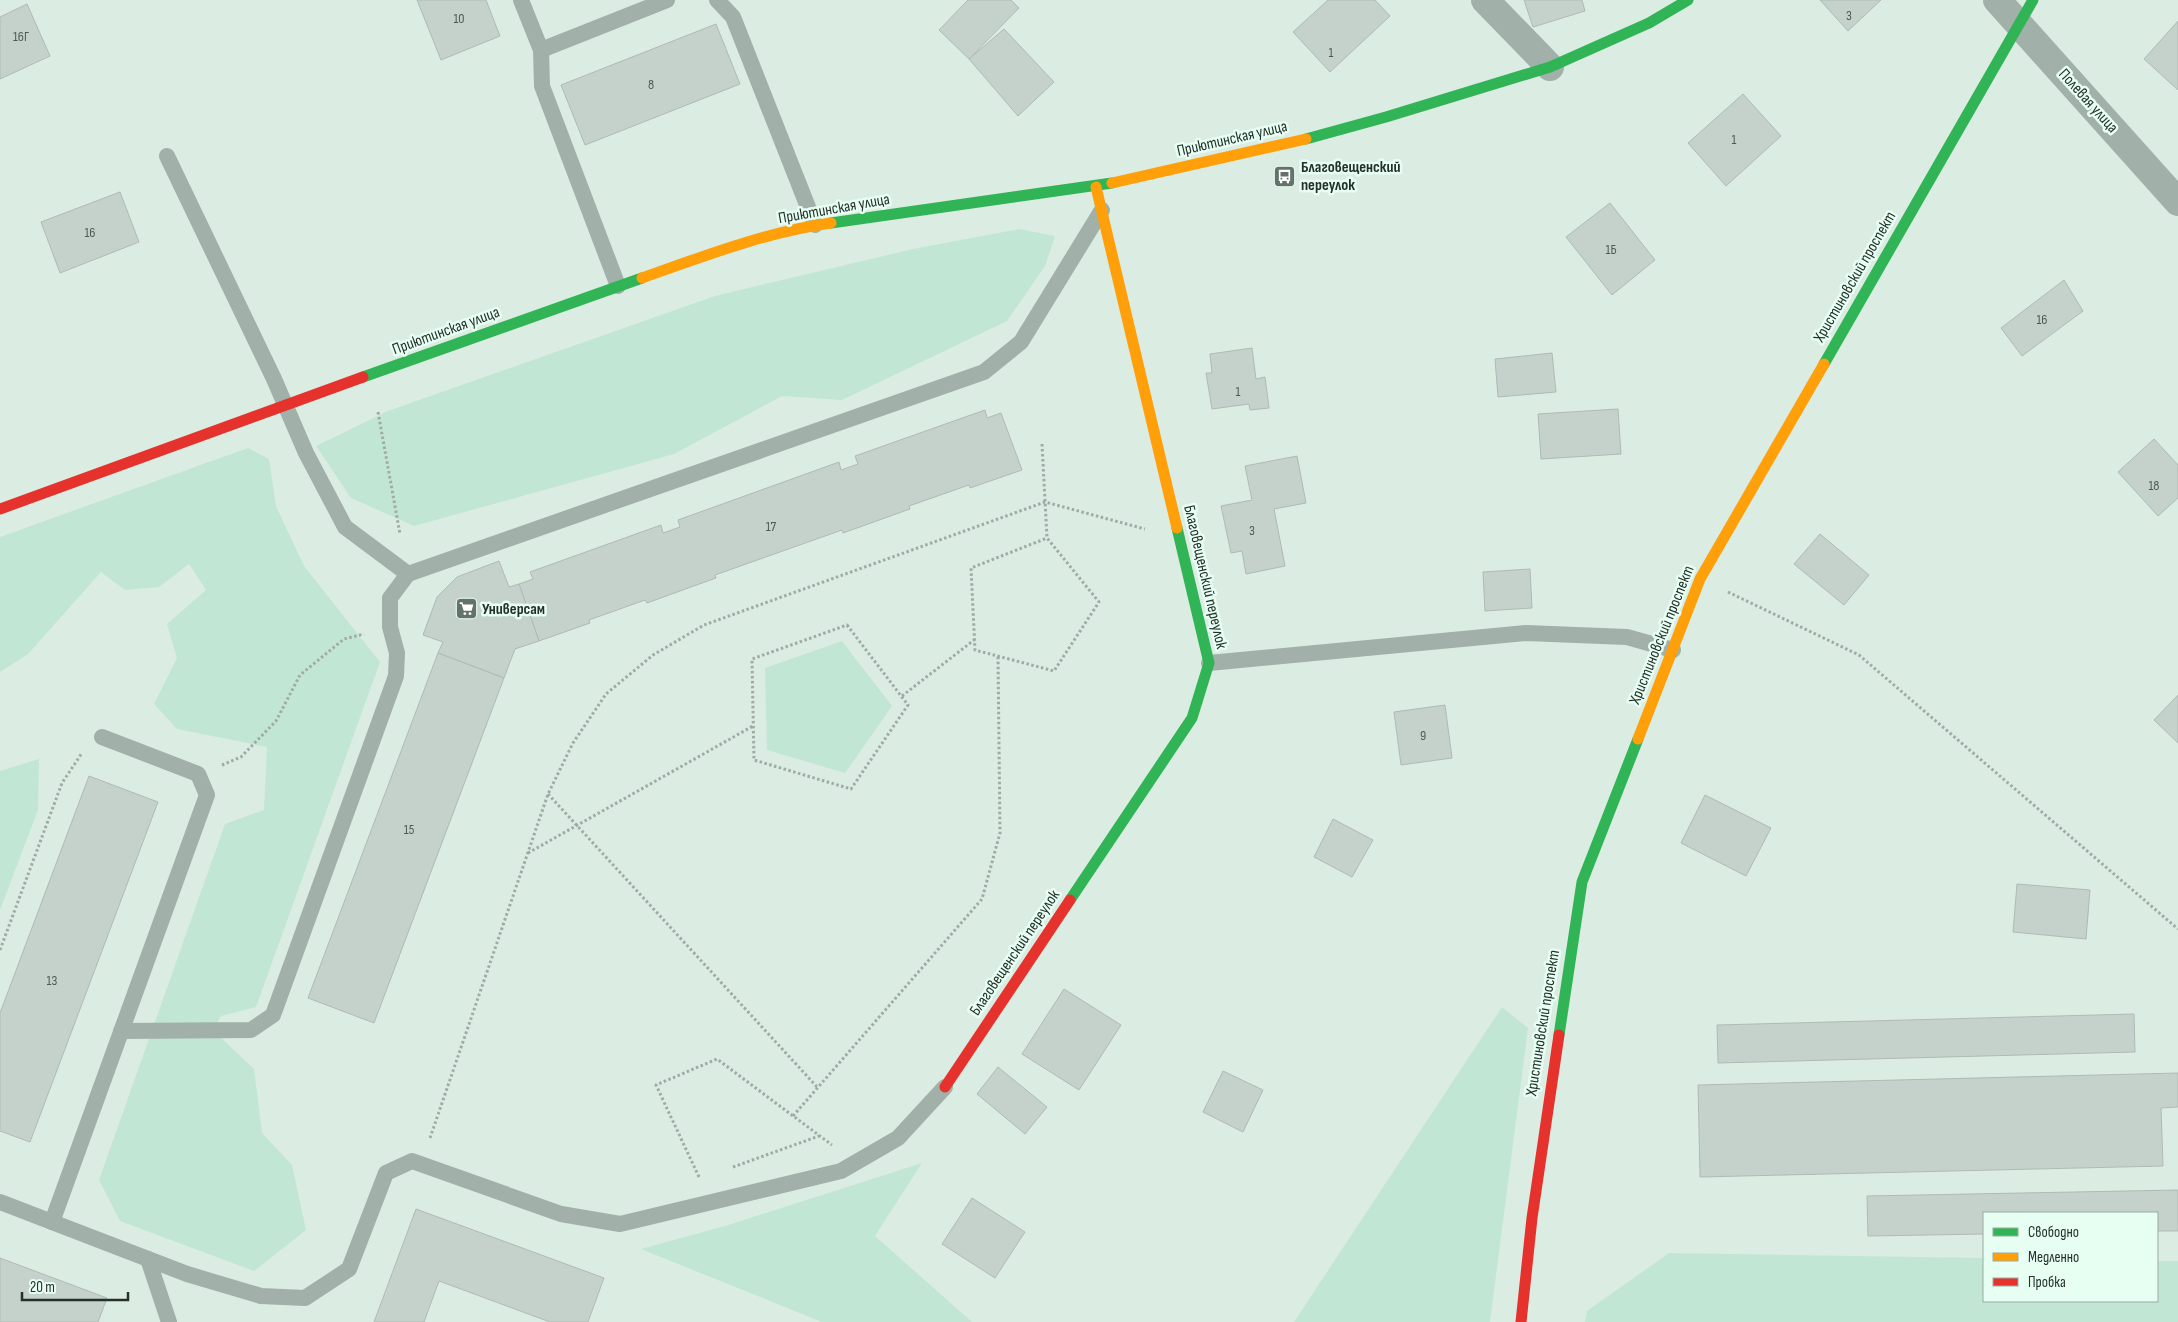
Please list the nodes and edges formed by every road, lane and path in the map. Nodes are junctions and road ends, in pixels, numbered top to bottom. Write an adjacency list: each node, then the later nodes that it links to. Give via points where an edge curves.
1 (521, 0): 9 (lane)
2 (667, 0): 9 (lane)
3 (717, 0): 15 (lane, via 733,17)
4 (1485, 0): 10 (street)
5 (1688, 0): 10 (street, Приютинская улица, via 1649,23)
6 (1997, 0): 8 (street, Полевая улица)
7 (2034, 0): 8 (street, Христиновский проспект)
8 (2018, 24): 13 (street, Полевая улица); 25 (street, Христиновский проспект)
9 (541, 50): 16 (lane, via 542,86)
10 (1550, 66): 12 (street, Приютинская улица, via 1284,145)
11 (167, 156): 17 (lane)
12 (1096, 187): 14 (street, Благовещенский переулок); 15 (street, Приютинская улица)
13 (2178, 202)
14 (1102, 210): 23 (street, Благовещенский переулок); 24 (lane, via 1022,342 984,372)
15 (815, 225): 16 (street, Приютинская улица, via 726,248)
16 (618, 286): 17 (street, Приютинская улица)
17 (285, 404): 21 (street, Приютинская улица); 24 (lane, via 306,453 345,527)
18 (378, 412): 24 (path)
19 (1042, 444): 20 (path)
20 (1045, 502): 22 (path); 23 (path); 35 (path, via 695,630 653,655 606,694 573,743)
21 (0, 509)
22 (1048, 538): 27 (path, via 971,568); 29 (path, via 1099,602 1054,670)
23 (1179, 538): 30 (street, Благовещенский переулок)
24 (408, 574): 26 (lane, via 390,598)
25 (1700, 579): 28 (street, Христиновский проспект); 38 (path, via 1858,655)
26 (390, 627): 34 (path, via 344,639 300,676 276,721 241,757); 40 (lane, via 397,653 396,676 273,1015 251,1030)
27 (974, 639): 29 (path, via 975,650); 31 (path)
28 (1672, 650): 30 (lane, via 1627,636 1526,633); 53 (street, Христиновский проспект, via 1582,882 1532,1218)
29 (998, 656): 42 (path, via 1000,833 982,900)
30 (1209, 663): 41 (street, Благовещенский переулок, via 1192,718)
31 (902, 696): 32 (path, via 908,705 851,789 754,760); 32 (path, via 847,625 752,659)
32 (753, 726): 36 (path)
33 (102, 737): 34 (lane); 39 (path, via 79,755 62,783)
34 (198, 774): 40 (lane, via 207,795)
35 (548, 794): 36 (path); 37 (path)
36 (577, 826): 37 (path); 42 (path)
37 (528, 854): 46 (path)
38 (2178, 929)
39 (0, 950)
40 (121, 1031): 50 (lane)
41 (945, 1087): 45 (lane, via 898,1138)
42 (818, 1088): 43 (path)
43 (793, 1116): 44 (path); 49 (path, via 717,1059 656,1085)
44 (820, 1136): 45 (path); 47 (path)
45 (855, 1163): 49 (lane, via 841,1171)
46 (421, 1164): 49 (lane, via 561,1214 620,1224); 51 (lane, via 412,1161 386,1173 349,1269 305,1298 261,1296)
47 (728, 1169)
48 (0, 1202): 50 (lane)
49 (711, 1202)
50 (52, 1222): 51 (lane)
51 (148, 1259): 52 (lane)
52 (169, 1322)
53 (1521, 1322)

